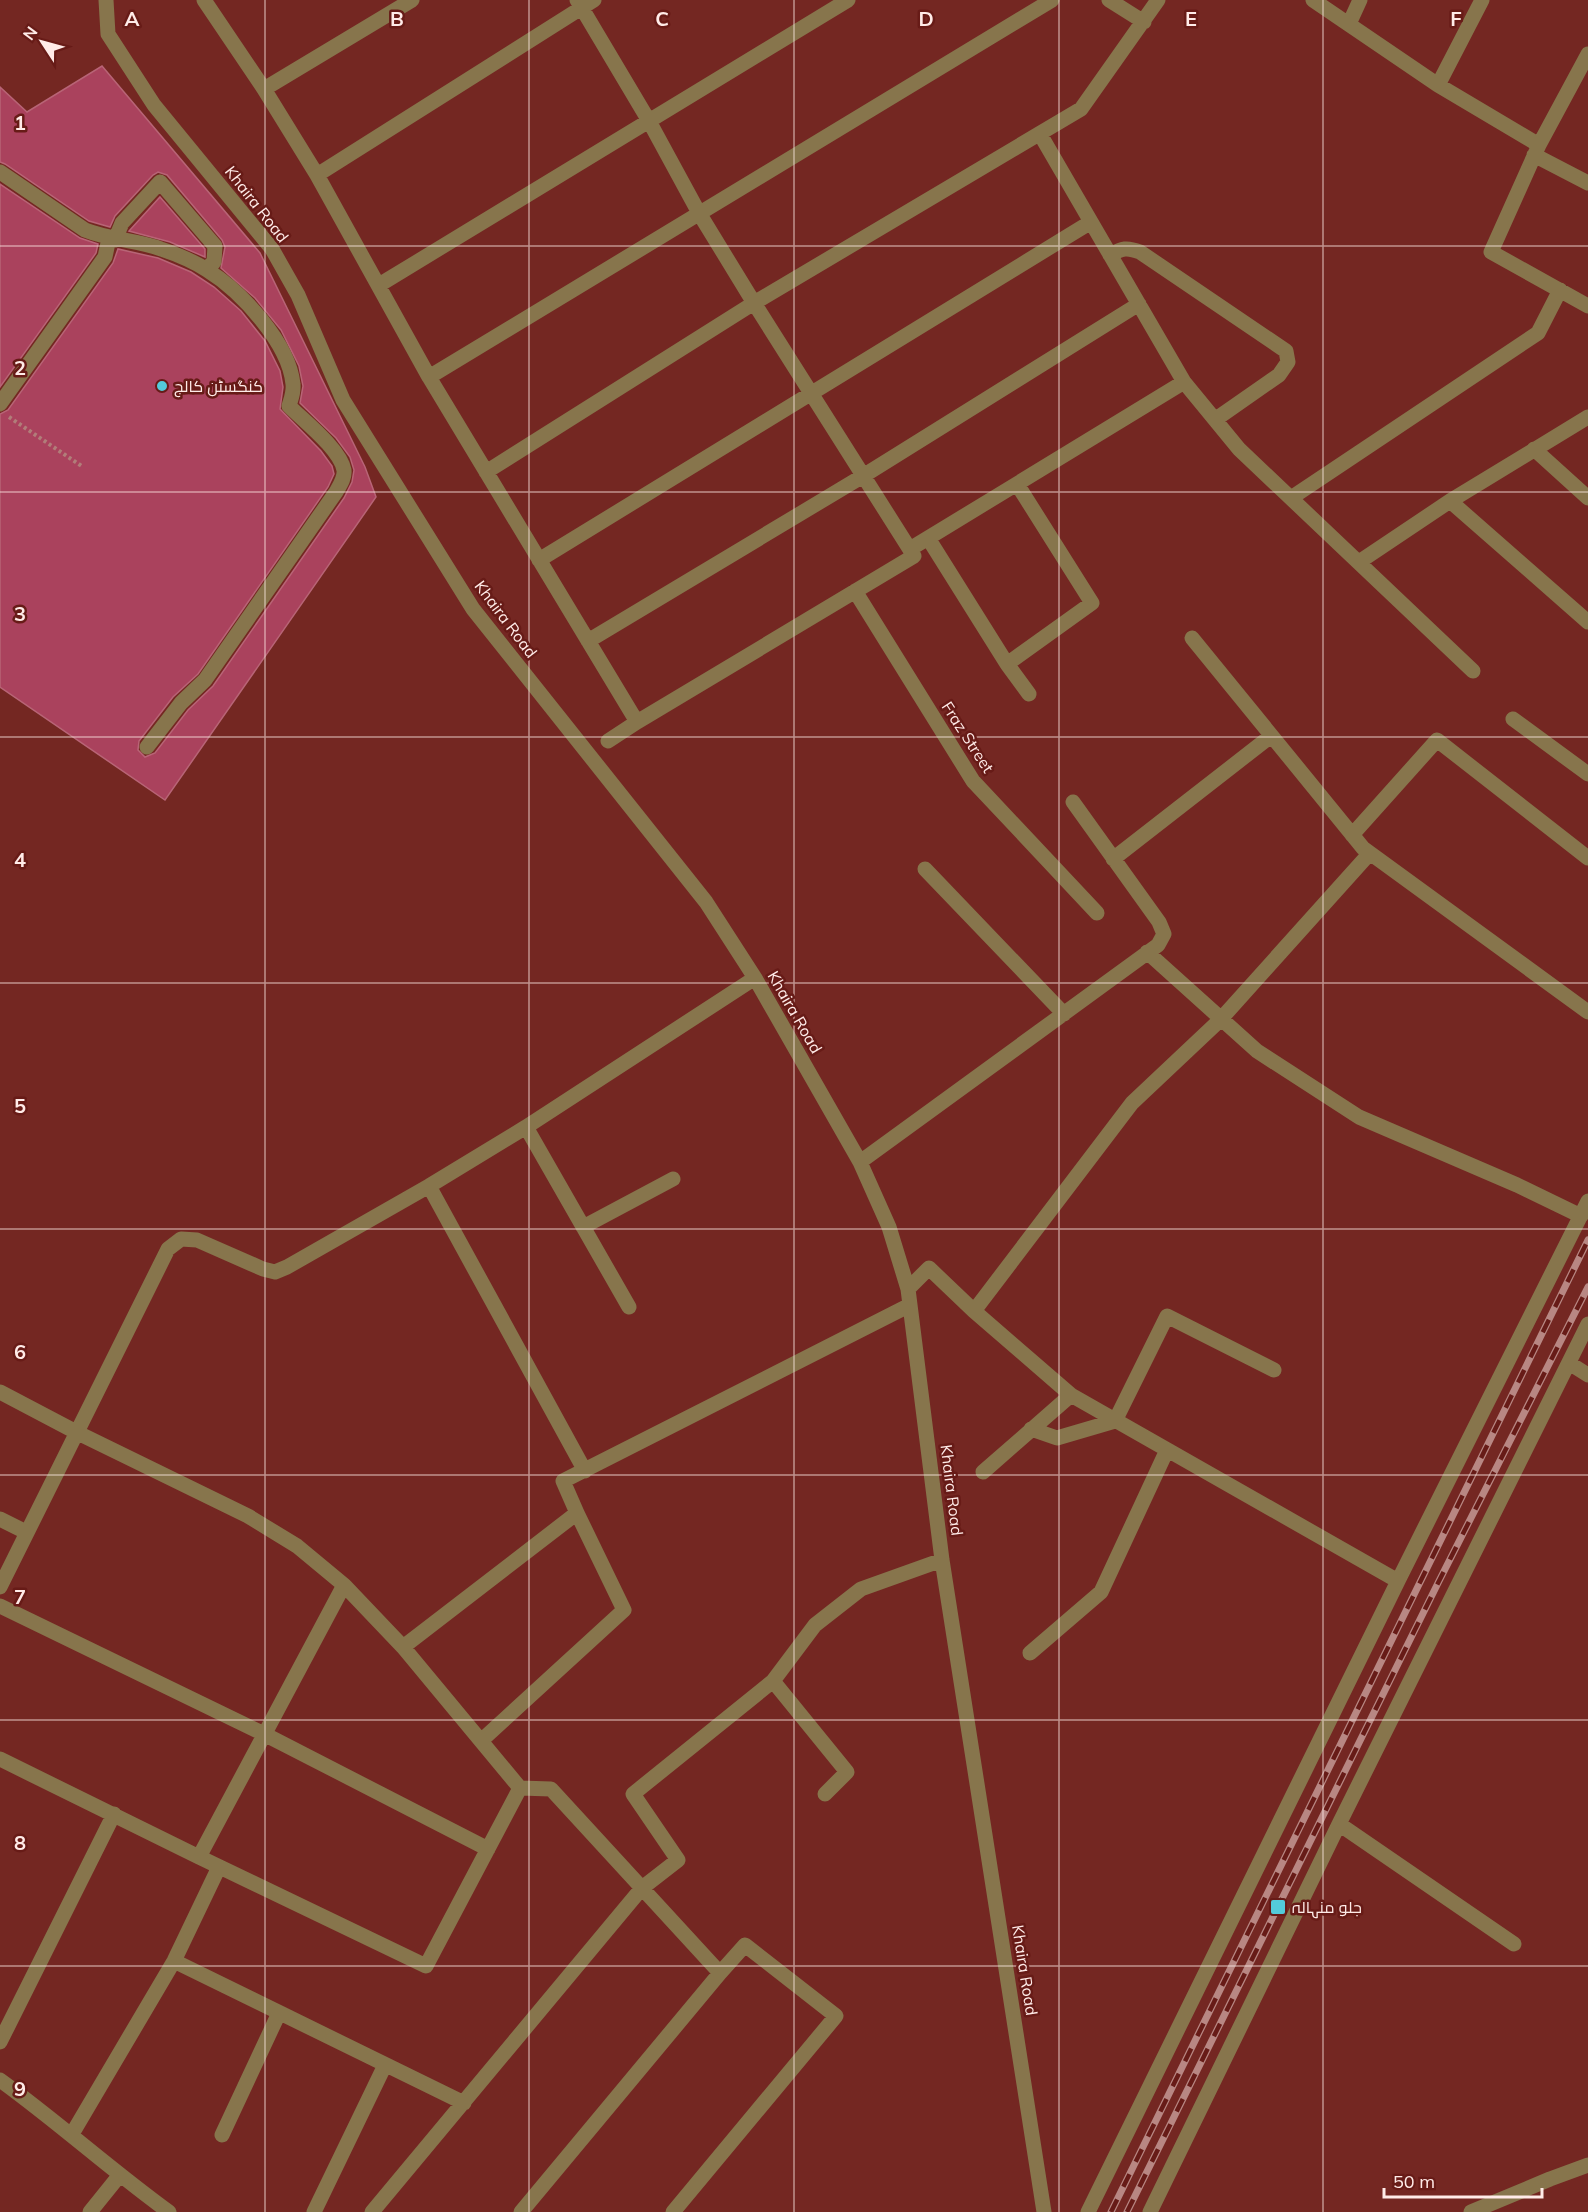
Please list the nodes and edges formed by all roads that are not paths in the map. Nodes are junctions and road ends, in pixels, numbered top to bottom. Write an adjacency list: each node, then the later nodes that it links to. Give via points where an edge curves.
1 (105, 0): 71 (street, Khaira Road, via 108,34 154,105 272,249 298,295 343,400 472,609 706,902)
2 (204, 0): 16 (street)
3 (412, 0): 16 (street)
4 (848, 0): 17 (street)
5 (1052, 0): 23 (street)
6 (1109, 0): 12 (street)
7 (1158, 0): 12 (street)
8 (1313, 0): 13 (street)
9 (1360, 0): 13 (street)
10 (1482, 0): 15 (street)
11 (584, 2): 17 (street); 21 (street)
12 (1144, 22): 18 (street, via 1081,109)
13 (1349, 24): 15 (street)
14 (1588, 54): 19 (street)
15 (1438, 85): 19 (street)
16 (264, 89): 21 (street)
17 (649, 122): 23 (street); 28 (street)
18 (1040, 134): 24 (street); 30 (street)
19 (1536, 150): 22 (street); 29 (street, via 1491,252)
20 (0, 172): 25 (street, via 85,230)
21 (317, 175): 28 (street)
22 (1588, 183)
23 (699, 213): 30 (street); 33 (street)
24 (1091, 222): 26 (street); 35 (street)
25 (112, 239): 27 (street, via 160,249); 27 (street, via 160,182 215,246 213,262); 36 (street, via 105,257)
26 (1110, 255): 31 (street); 38 (street, via 1122,248 1140,252 1286,351 1288,362 1280,375)
27 (206, 269): 61 (street, via 246,305 278,342 293,384 289,406 332,448 344,472 336,492 205,680 181,703)
28 (379, 285): 33 (street)
29 (1560, 291): 32 (street); 43 (street, via 1538,333)
30 (754, 303): 35 (street); 40 (street)
31 (1139, 304): 34 (street); 41 (street)
32 (1588, 306)
33 (429, 377): 40 (street)
34 (1184, 382): 38 (street); 42 (street)
35 (810, 394): 41 (street); 48 (street)
36 (0, 404)
37 (1588, 417): 39 (street)
38 (1216, 419): 43 (street, via 1239,449)
39 (1534, 449): 44 (street); 45 (street)
40 (486, 472): 48 (street)
41 (862, 476): 47 (street); 53 (street)
42 (1017, 484): 46 (street); 54 (street, via 1092,603)
43 (1291, 498): 49 (street)
44 (1588, 498)
45 (1450, 501): 49 (street); 51 (street)
46 (928, 538): 47 (street); 54 (street)
47 (910, 549): 50 (street, via 914,555)
48 (539, 560): 53 (street)
49 (1359, 562): 55 (street)
50 (855, 591): 58 (street); 69 (street, Fraz Street, via 973,781)
51 (1588, 622)
52 (1192, 638): 59 (street)
53 (588, 641): 58 (street)
54 (1007, 664): 56 (street)
55 (1473, 671)
56 (1029, 694)
57 (1513, 719): 62 (street)
58 (637, 722): 60 (street)
59 (1271, 736): 64 (street); 67 (street)
60 (608, 741)
61 (147, 747)
62 (1588, 774)
63 (1072, 802): 67 (street)
64 (1352, 835): 65 (street); 66 (street, via 1437,740)
65 (1370, 853): 72 (street); 74 (street)
66 (1588, 858)
67 (1113, 859): 70 (street, via 1164,934 1158,945)
68 (925, 869): 73 (street)
69 (1097, 913)
70 (1147, 952): 73 (street); 74 (street)
71 (755, 978): 75 (street); 76 (street, Khaira Road)
72 (1588, 1012)
73 (1064, 1014): 76 (street)
74 (1220, 1020): 80 (street, via 1257,1051 1359,1117); 85 (street, via 1132,1103)
75 (526, 1127): 78 (street); 81 (street)
76 (860, 1162): 82 (street, Khaira Road, via 889,1227)
77 (673, 1179): 81 (street)
78 (429, 1186): 94 (street, via 275,1272 197,1240 181,1239 168,1249); 96 (street)
79 (1588, 1201): 80 (street)
80 (1581, 1216): 102 (street)
81 (583, 1227): 84 (street)
82 (908, 1289): 83 (street, Khaira Road); 85 (street, via 929,1268)
83 (910, 1305): 96 (street); 101 (street, Khaira Road)
84 (629, 1307)
85 (974, 1311): 91 (street)
86 (1588, 1323): 87 (street)
87 (1569, 1363): 89 (street); 115 (street)
88 (1275, 1370): 92 (street, via 1167,1316)
89 (1588, 1375)
90 (0, 1392): 94 (street)
91 (1071, 1395): 92 (street); 93 (street)
92 (1115, 1421): 93 (street, via 1057,1438); 95 (street)
93 (1031, 1429): 97 (street)
94 (78, 1433): 100 (street); 103 (street, via 248,1516 297,1546)
95 (1167, 1450): 102 (street); 107 (street, via 1101,1592)
96 (585, 1471): 98 (street, via 563,1481)
97 (983, 1472)
98 (577, 1513): 106 (street); 110 (street, via 624,1610)
99 (0, 1519): 100 (street)
100 (26, 1532): 104 (street)
101 (942, 1560): 108 (street, via 861,1589 815,1625); 138 (street, Khaira Road)
102 (1398, 1581): 139 (street)
103 (344, 1585): 106 (street); 109 (street)
104 (0, 1587)
105 (0, 1606): 109 (street)
106 (403, 1647): 110 (street)
107 (1030, 1653)
108 (772, 1681): 113 (street, via 847,1772); 119 (street, via 633,1794 678,1860)
109 (264, 1734): 116 (street); 117 (street)
110 (482, 1740): 112 (street)
111 (0, 1759): 114 (street)
112 (520, 1788): 116 (street); 119 (street, via 551,1789)
113 (825, 1794)
114 (114, 1814): 117 (street); 124 (street)
115 (1339, 1824): 120 (street); 140 (street)
116 (488, 1849): 118 (street, via 426,1966)
117 (199, 1857): 118 (street)
118 (219, 1867): 121 (street)
119 (642, 1888): 122 (street); 127 (street)
120 (1514, 1944)
121 (174, 1961): 123 (street); 128 (street)
122 (720, 1973): 136 (street); 137 (street, via 745,1945 836,2016)
123 (279, 2013): 125 (street); 129 (street)
124 (0, 2042)
125 (385, 2064): 127 (street); 134 (street)
126 (2, 2085): 128 (street)
127 (464, 2103): 135 (street)
128 (72, 2134): 131 (street)
129 (222, 2135)
130 (1588, 2165): 141 (street)
131 (119, 2176): 132 (street); 133 (street)
132 (90, 2212)
133 (169, 2212)
134 (314, 2212)
135 (372, 2212)
136 (521, 2212)
137 (673, 2212)
138 (1044, 2212)
139 (1088, 2212)
140 (1150, 2212)
141 (1471, 2212)

